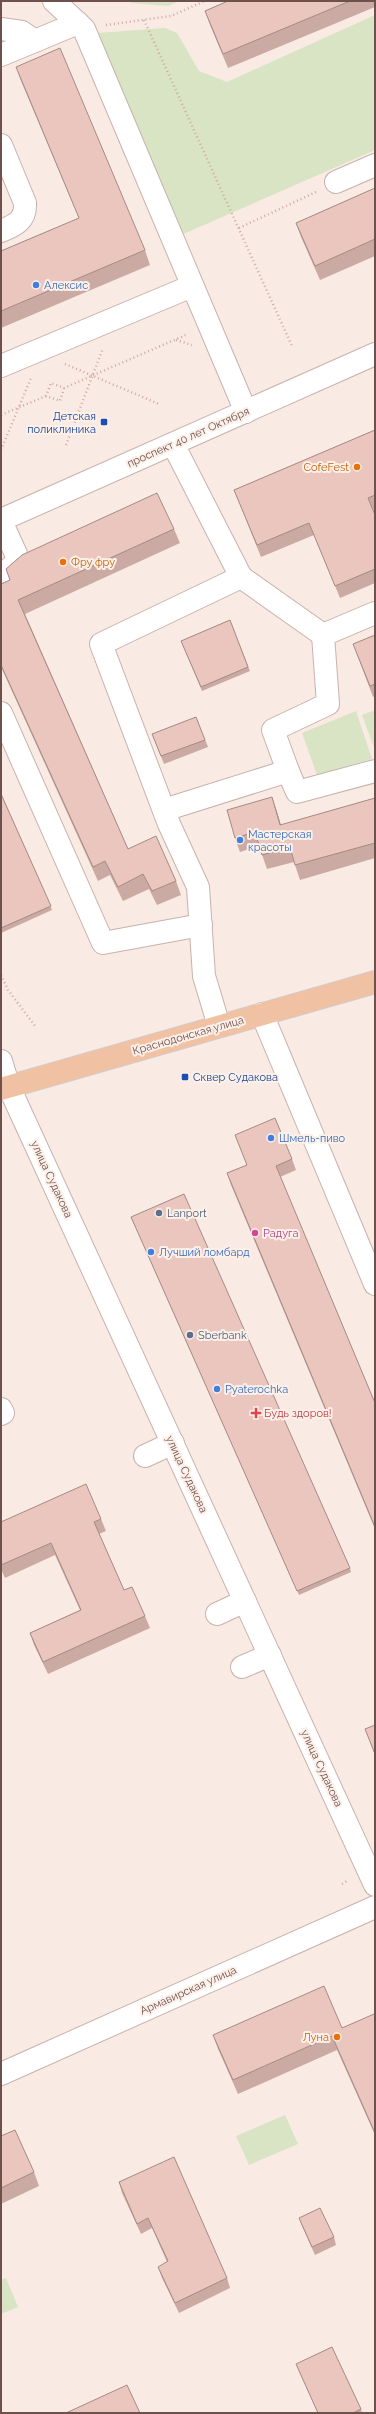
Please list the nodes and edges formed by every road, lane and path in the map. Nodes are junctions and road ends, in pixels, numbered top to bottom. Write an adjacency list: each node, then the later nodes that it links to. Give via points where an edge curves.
1 (54, 1): 4 (street)
2 (206, 1): 3 (path, via 171,16)
3 (144, 20): 4 (path); 11 (path)
4 (81, 26): 6 (street); 13 (street)
5 (1, 29): 6 (street, via 22,32)
6 (35, 41): 7 (street)
7 (1, 55)
8 (1, 145): 12 (street, via 25,203 19,222)
9 (375, 165): 10 (street)
10 (336, 182): 11 (path)
11 (238, 228): 16 (path)
12 (1, 231)
13 (192, 286): 14 (street); 15 (street)
14 (115, 318): 17 (street); 20 (path)
15 (209, 325): 20 (path); 25 (street)
16 (292, 346)
17 (42, 351): 19 (street); 20 (path); 24 (path)
18 (375, 354): 25 (street, проспект 40 лет Октября)
19 (1, 366)
20 (93, 376): 21 (path); 23 (path); 28 (path)
21 (64, 388): 22 (path, via 51,383); 22 (path, via 60,401)
22 (46, 396): 24 (path)
23 (159, 404)
24 (18, 408): 26 (path); 29 (path)
25 (246, 412): 27 (street, проспект 40 лет Октября)
26 (1, 415)
27 (173, 444): 30 (street, проспект 40 лет Октября); 32 (street)
28 (66, 445)
29 (1, 450)
30 (1, 520): 31 (street, via 17,562)
31 (1, 576)
32 (241, 577): 34 (street); 38 (street, via 101,644)
33 (375, 613): 34 (street)
34 (323, 635): 36 (street, via 328,704 273,730)
35 (1, 712): 39 (street, via 103,943)
36 (288, 771): 37 (street, via 297,792); 38 (street)
37 (375, 772)
38 (164, 810): 39 (street, via 198,887)
39 (201, 925): 44 (street, via 204,976)
40 (1, 975): 43 (path, via 8,990)
41 (375, 982): 42 (main road, Краснодонская улица)
42 (262, 1014): 44 (main road, Краснодонская улица); 47 (street)
43 (36, 1026)
44 (218, 1026): 46 (main road, Краснодонская улица)
45 (1, 1061): 46 (street, улица Судакова)
46 (5, 1088): 50 (street, улица Судакова)
47 (375, 1284)
48 (1, 1409): 49 (street)
49 (1, 1414)
50 (173, 1443): 51 (street); 52 (street, улица Судакова)
51 (145, 1456)
52 (245, 1601): 53 (street); 54 (street, улица Судакова)
53 (217, 1614)
54 (270, 1655): 55 (street); 56 (street, улица Судакова)
55 (242, 1667)
56 (375, 1885)
57 (375, 1906): 58 (street, Армавирская улица)
58 (1, 2074)

